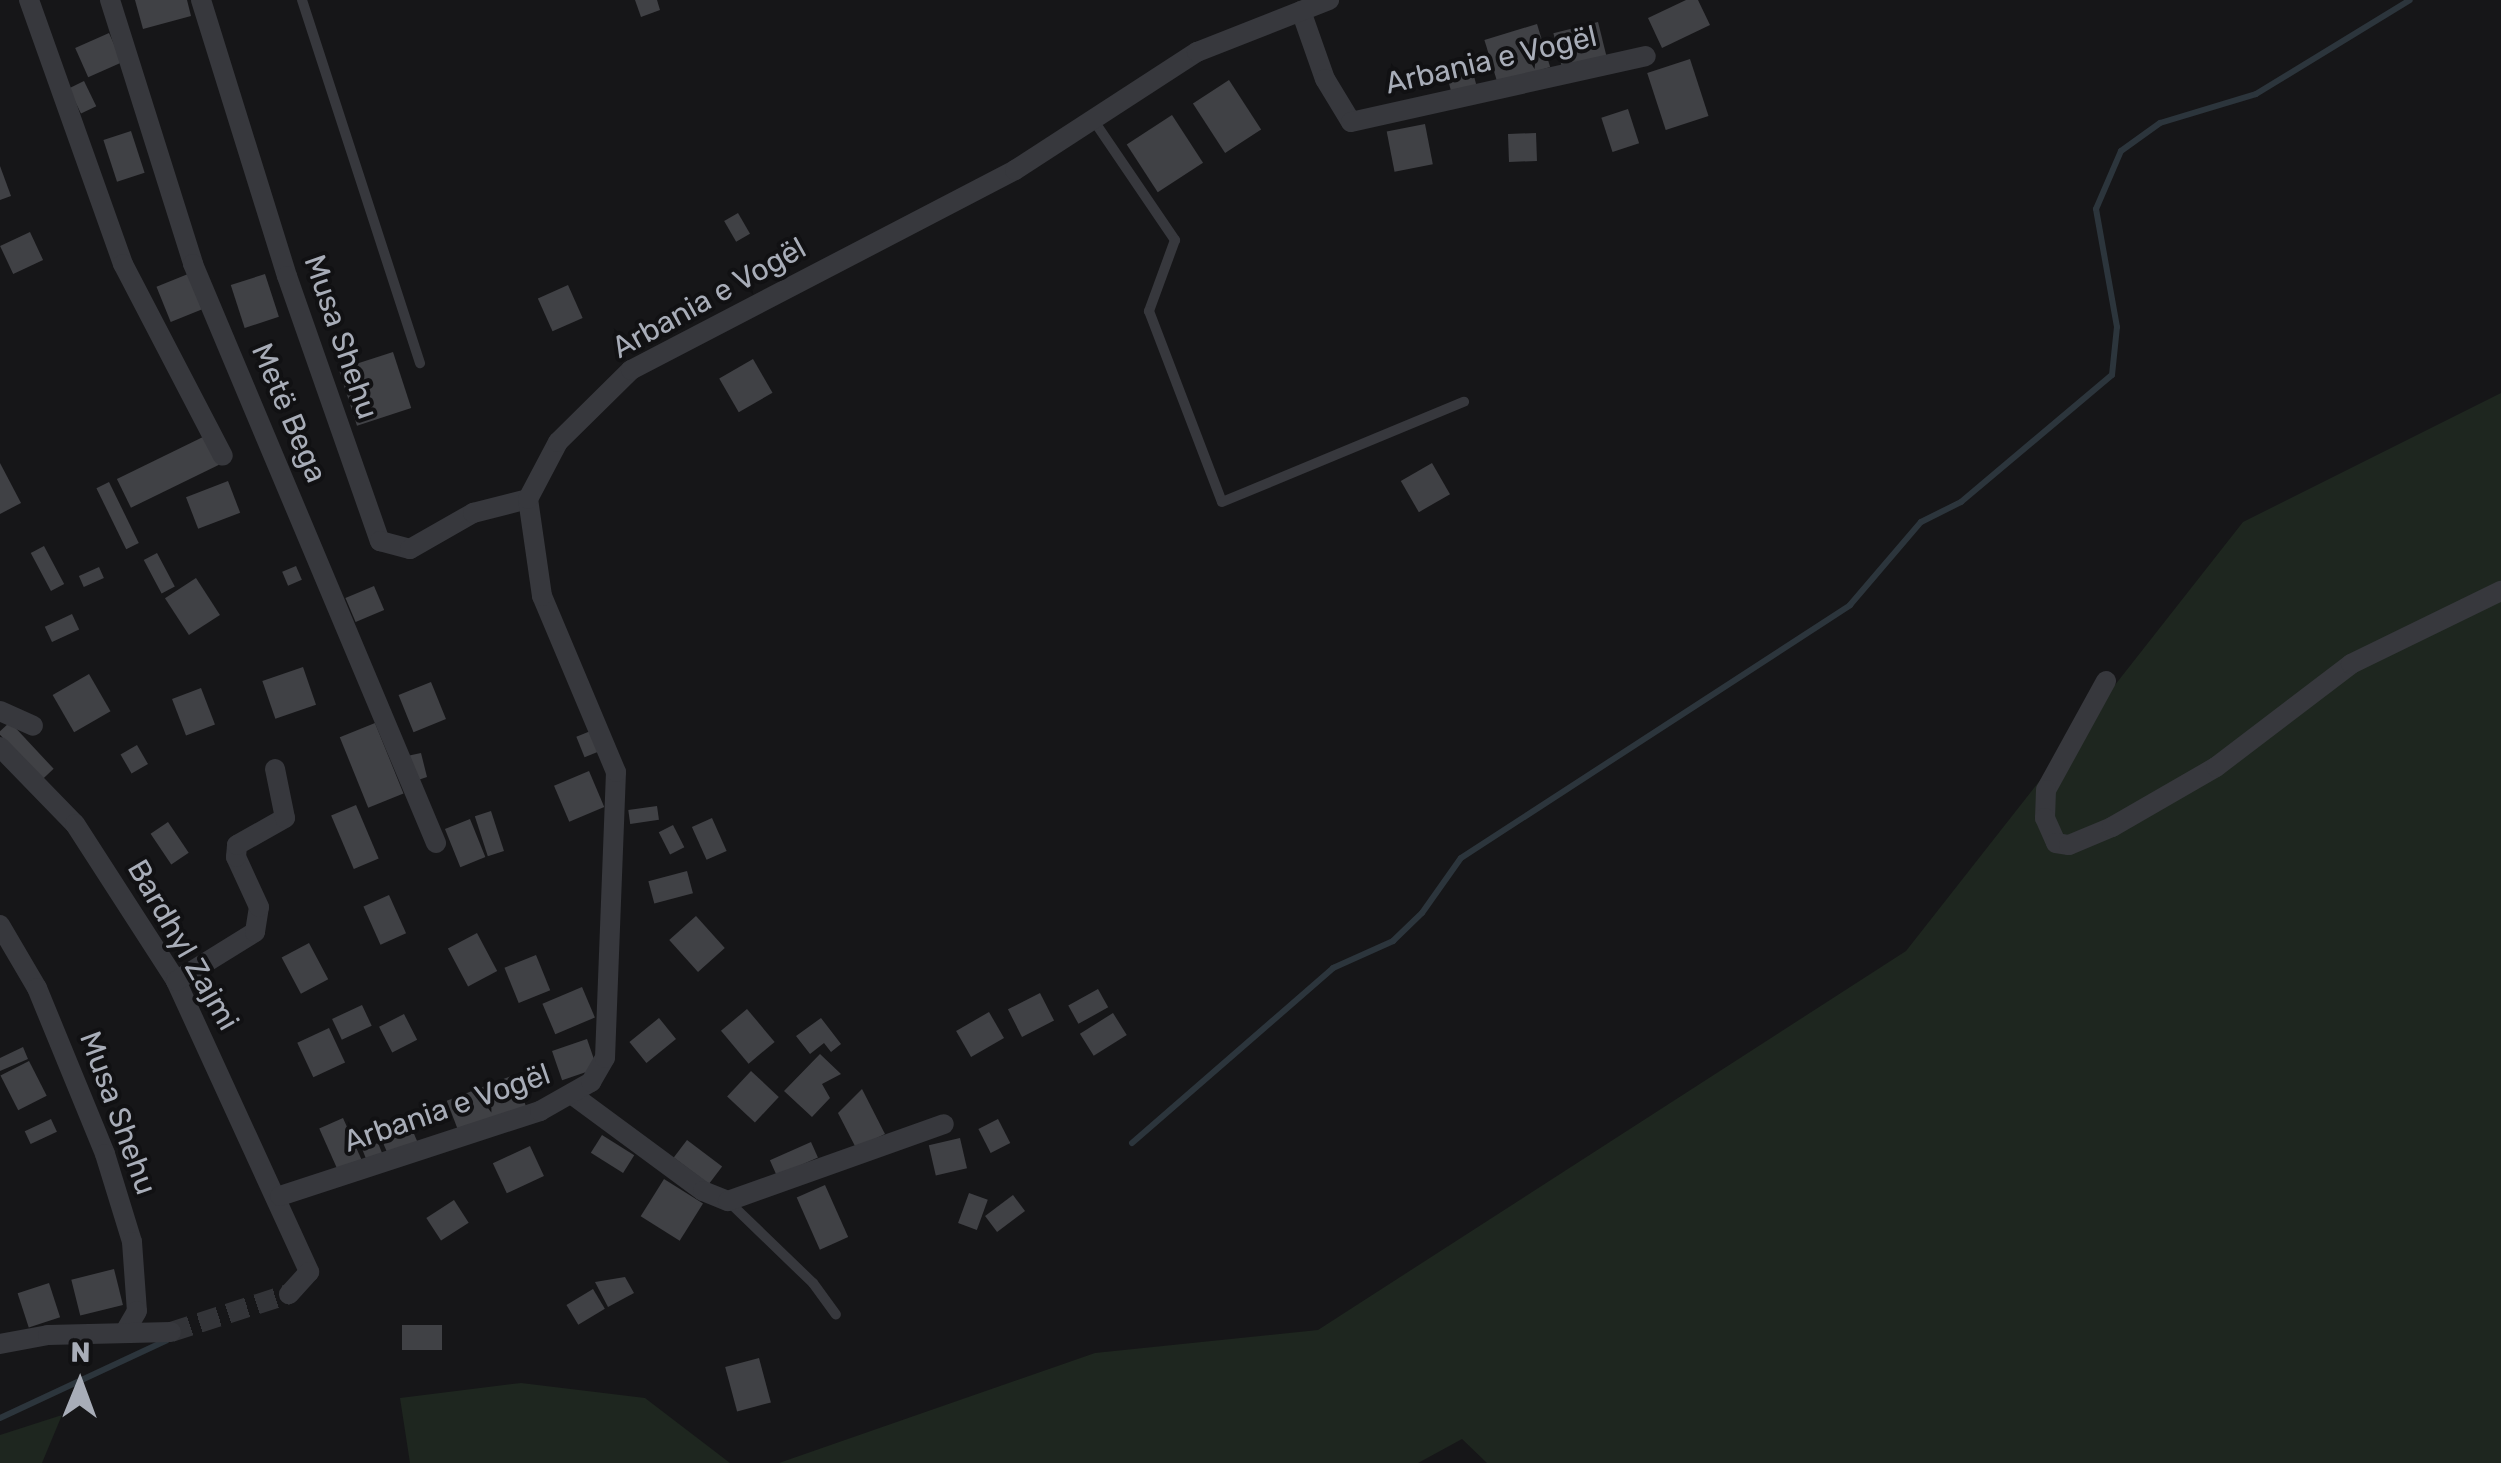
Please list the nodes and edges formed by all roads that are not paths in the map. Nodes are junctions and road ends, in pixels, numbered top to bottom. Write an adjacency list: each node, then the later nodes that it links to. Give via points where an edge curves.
1 (29, 0): 11 (street, via 122,264)
2 (110, 0): 19 (street, Metë Bega, via 192,264)
3 (200, 0): 12 (street, Musa Shehu, via 380,541 410,549 473,513)
4 (302, 0): 9 (lane)
5 (1328, 0): 6 (street, Arbania e Vogël)
6 (1301, 11): 7 (street, Arbania e Vogël, via 1324,79 1351,122); 8 (street, Arbania e Vogël, via 1198,52)
7 (1646, 56)
8 (1092, 118): 10 (lane, via 1175,240 1148,311 1222,502); 12 (street, Arbania e Vogël, via 1016,170 630,370 558,442)
9 (420, 362)
10 (1464, 402)
11 (224, 456)
12 (528, 499): 22 (street, Arbania e Vogël, via 542,596 616,772 605,1058)
13 (2501, 591): 14 (street, via 2351,664 2216,767 2112,826 2069,845 2056,843 2045,818 2046,790)
14 (2106, 682)
15 (0, 711): 16 (street)
16 (32, 726)
17 (0, 747): 21 (street, Bardhyl Zajmi, via 75,824)
18 (275, 769): 21 (street, via 285,818 238,844 236,857 259,907 255,932)
19 (436, 842)
20 (0, 925): 28 (street, Musa Shehu, via 38,988 106,1154 132,1242 136,1312)
21 (176, 982): 24 (street, Bardhyl Zajmi)
22 (574, 1096): 24 (street, Arbania e Vogël); 25 (street, via 688,1180)
23 (944, 1124): 25 (street)
24 (280, 1196): 26 (street, via 309,1272)
25 (728, 1201): 27 (lane, via 814,1283)
26 (289, 1294)
27 (836, 1316)
28 (125, 1332): 29 (street); 30 (street)
29 (171, 1332)
30 (0, 1344)

